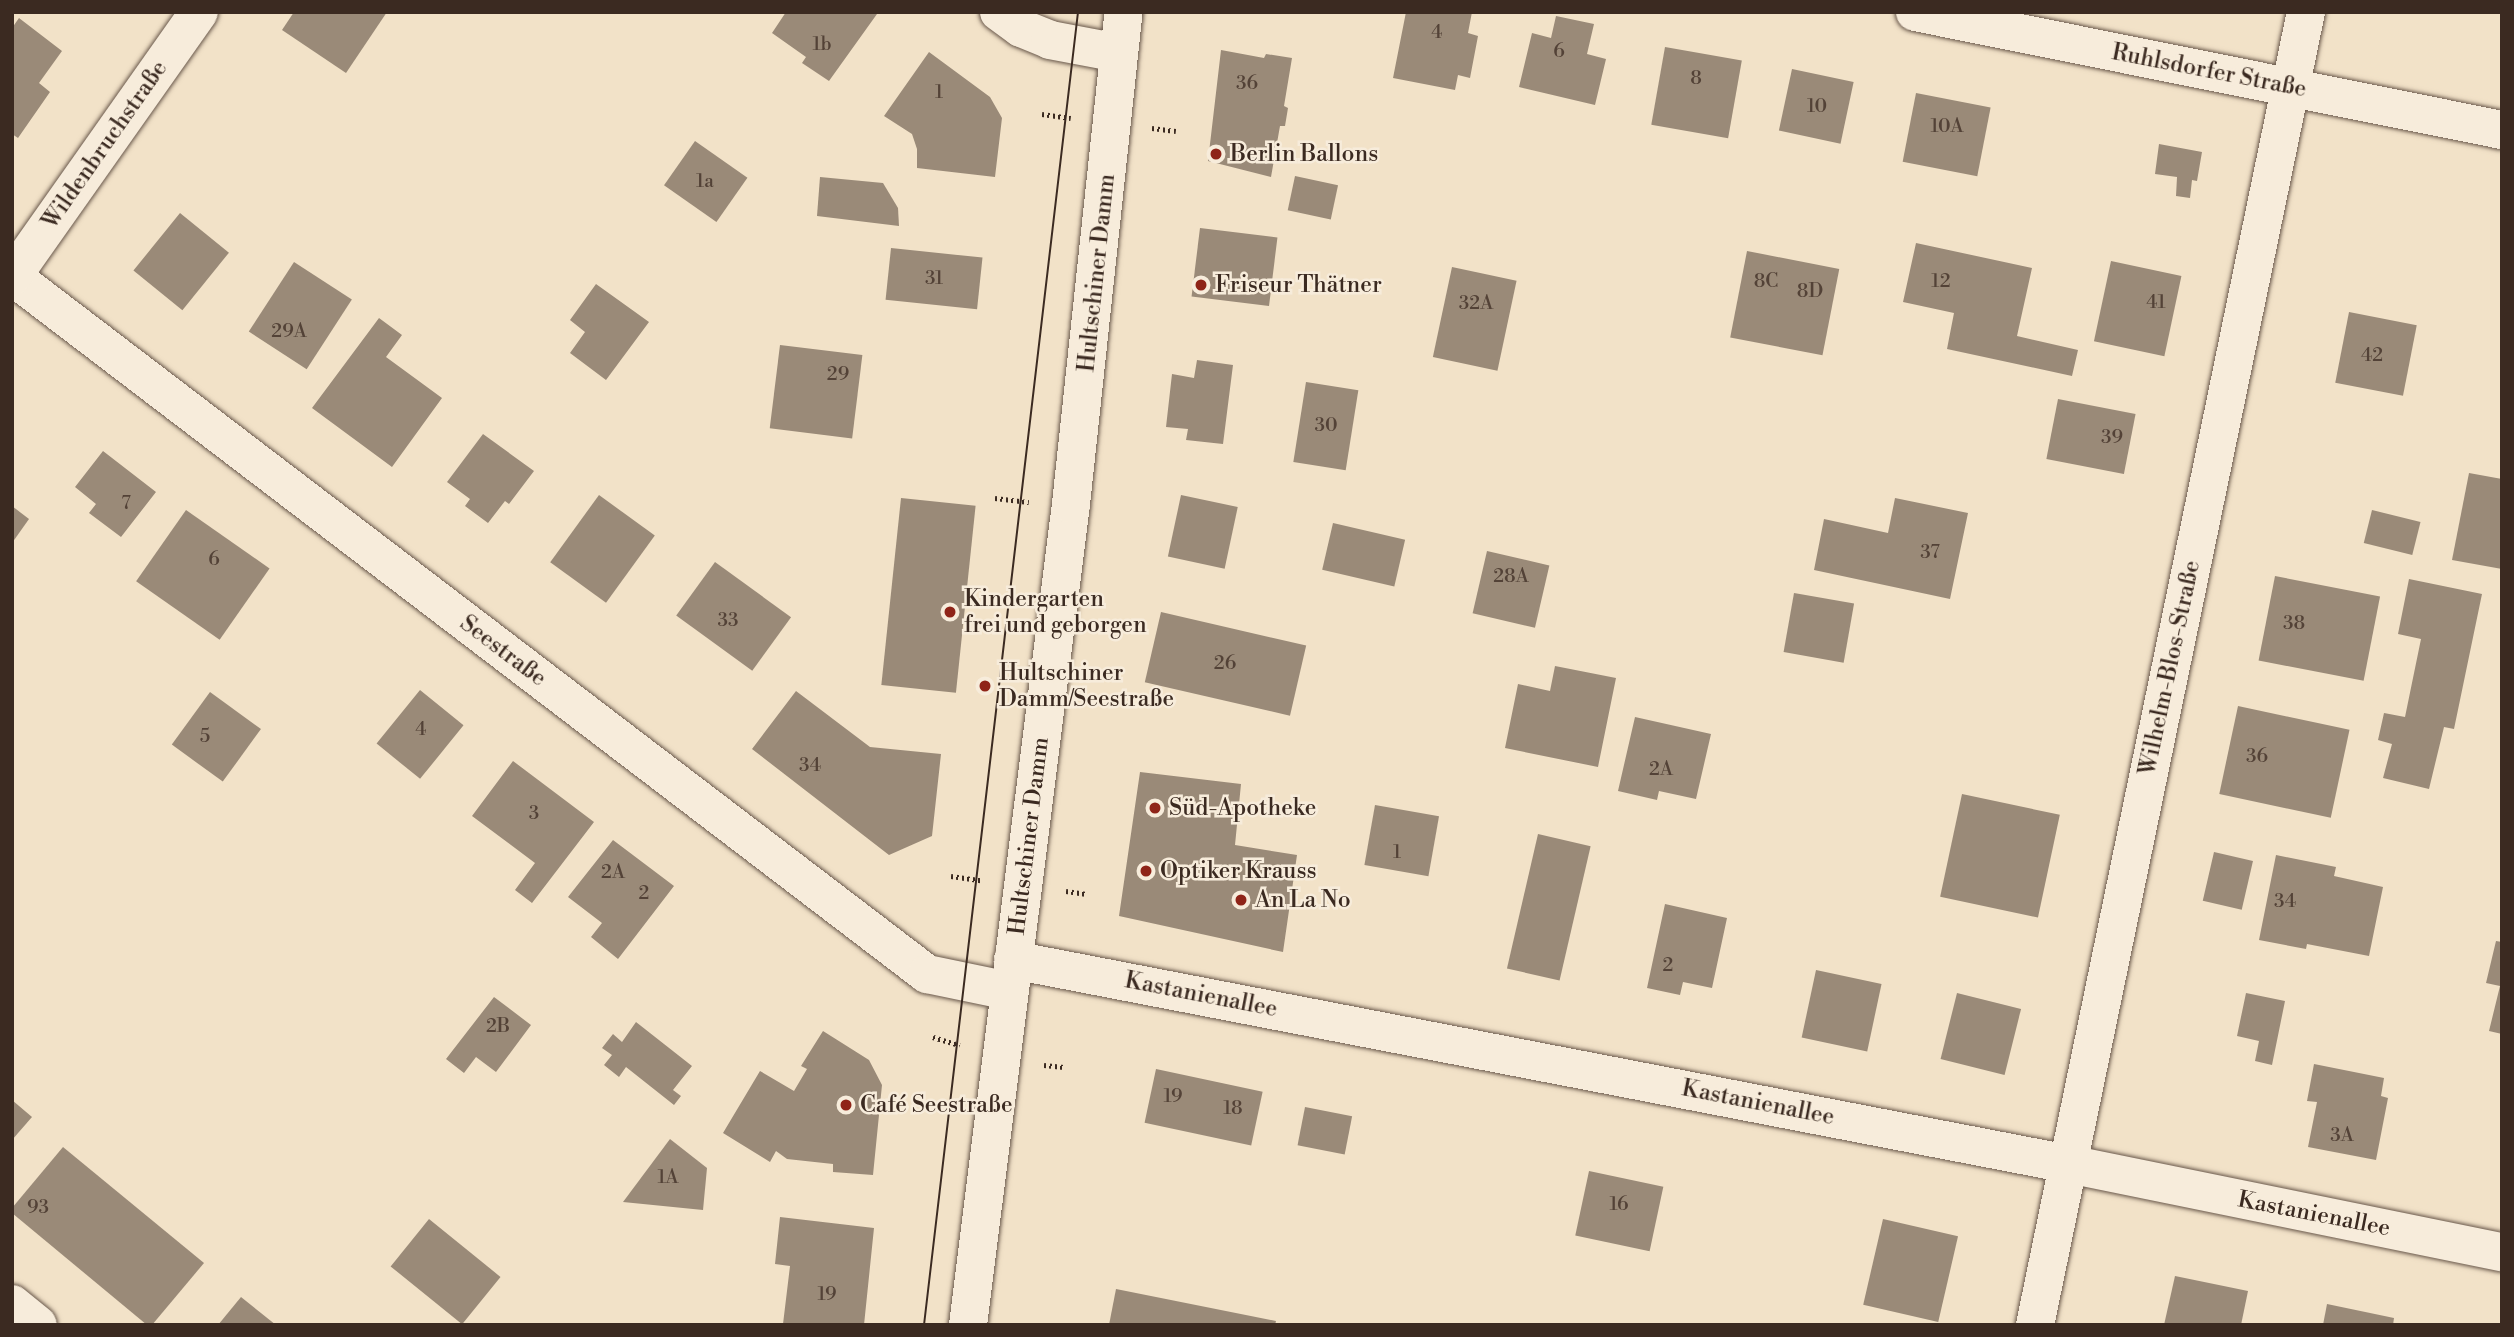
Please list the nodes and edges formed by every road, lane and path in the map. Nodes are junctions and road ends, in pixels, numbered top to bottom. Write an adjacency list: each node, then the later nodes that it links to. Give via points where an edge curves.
1 (199, 12): 9 (street, Wildenbruchstraße)
2 (999, 12): 6 (street, via 1050,40)
3 (1124, 12): 6 (street, Hultschiner Damm)
4 (1915, 12): 7 (street, Ruhlsdorfer Straße)
5 (2306, 12): 7 (street, Wilhelm-Blos-Straße)
6 (1119, 53): 10 (street, Hultschiner Damm, via 1071,505)
7 (2290, 87): 8 (street, Ruhlsdorfer Straße); 11 (street, Wilhelm-Blos-Straße)
8 (2502, 130)
9 (12, 277): 10 (street, Seestraße, via 927,974)
10 (1011, 975): 11 (street, Kastanienallee); 15 (street, Hultschiner Damm)
11 (2068, 1164): 12 (street, Kastanienallee); 16 (street, Wilhelm-Blos-Straße)
12 (2502, 1252)
13 (12, 1304): 14 (street)
14 (38, 1325)
15 (968, 1325)
16 (2035, 1325)

